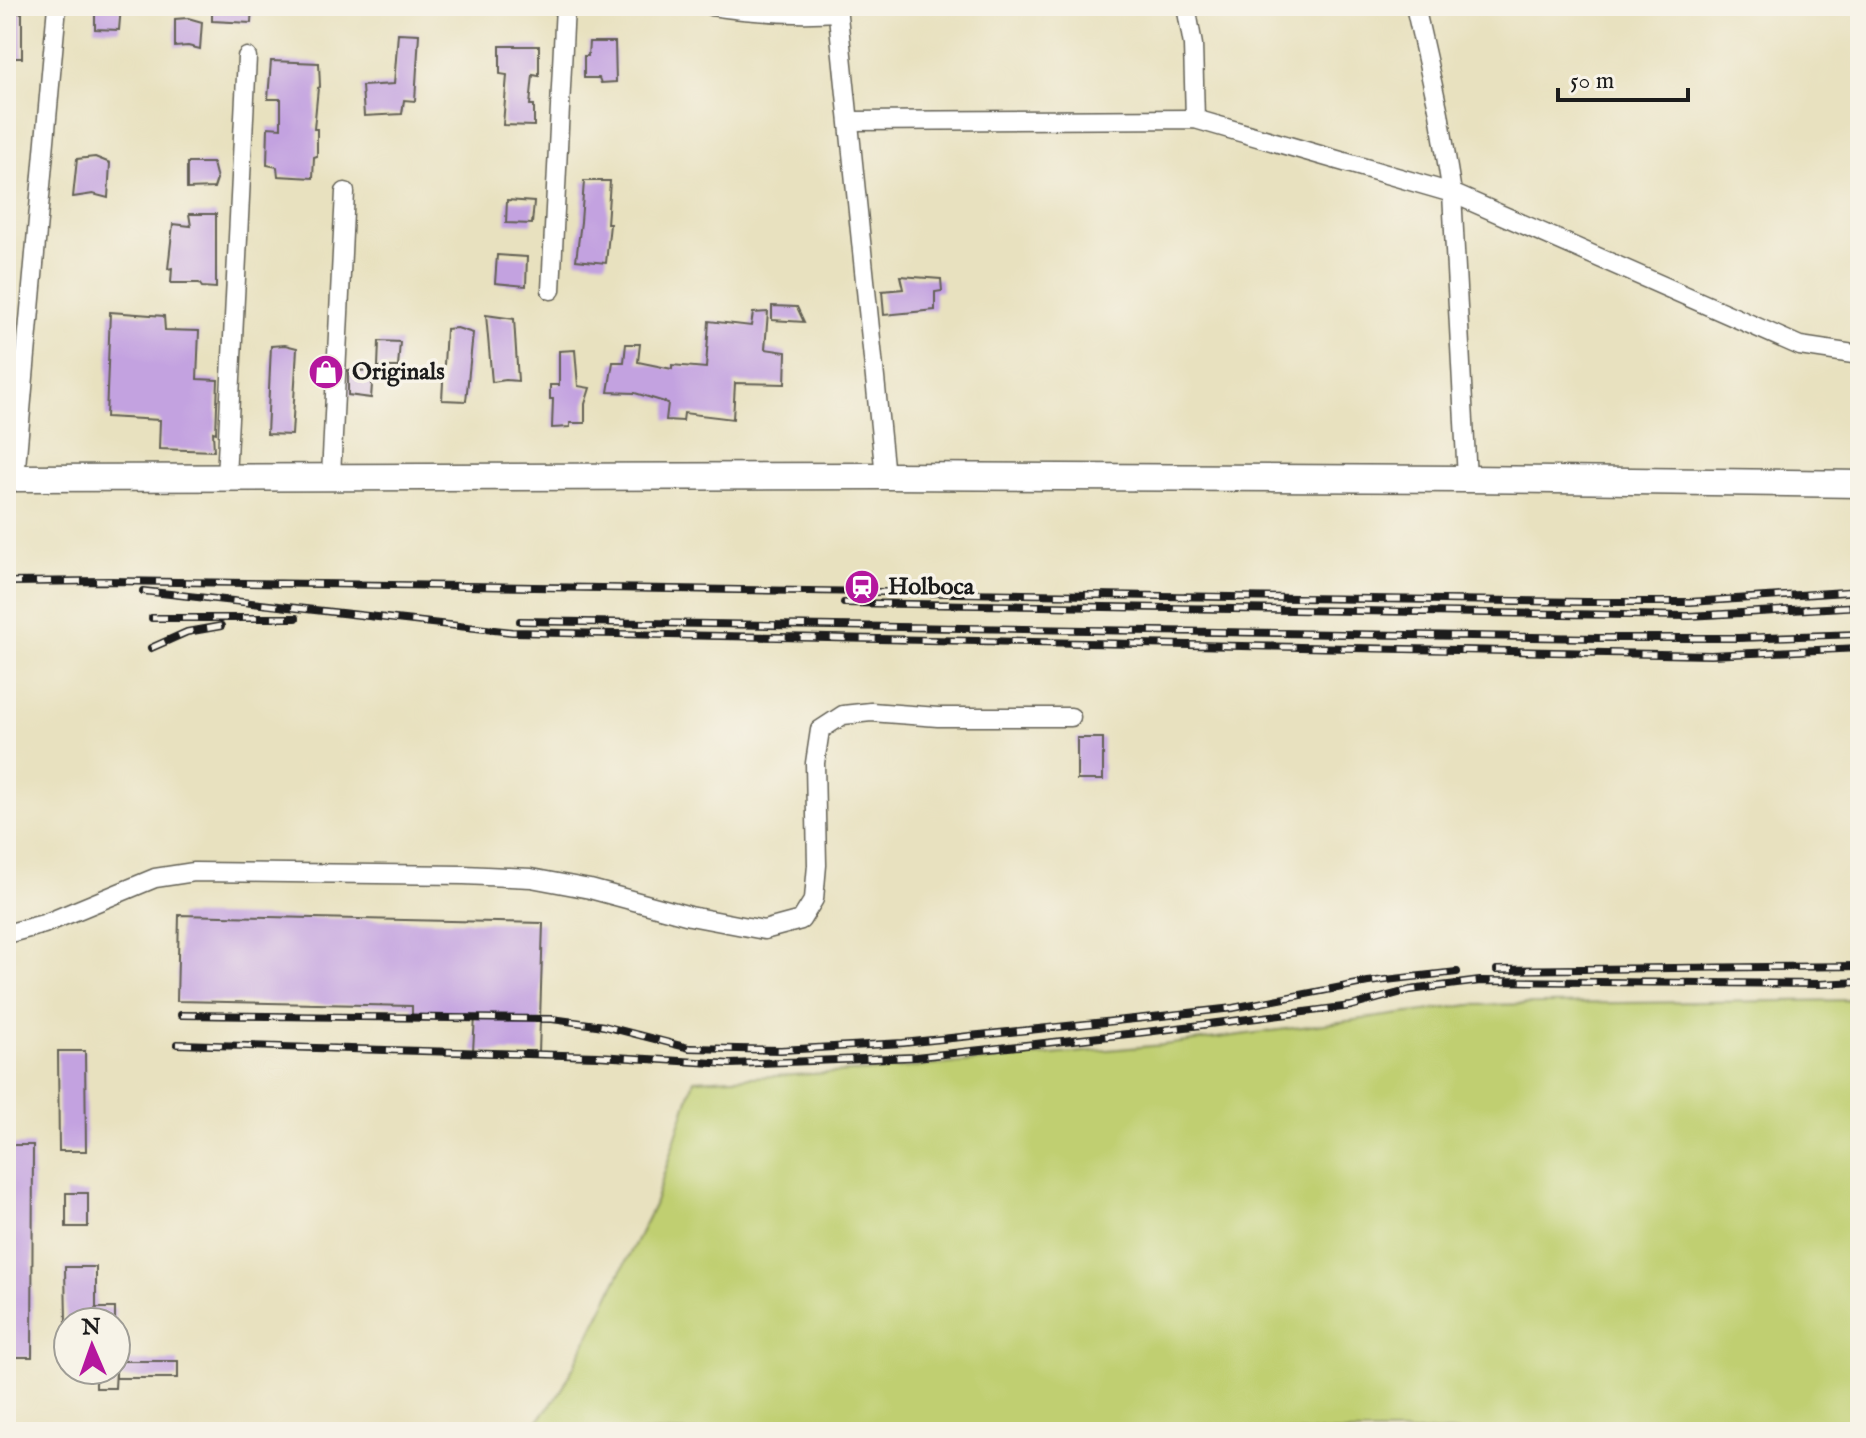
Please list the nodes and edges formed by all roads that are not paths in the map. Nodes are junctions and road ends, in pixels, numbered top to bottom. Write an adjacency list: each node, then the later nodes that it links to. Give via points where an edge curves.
1 (57, 6): 16 (street)
2 (565, 6): 12 (street)
3 (711, 6): 6 (street, via 813,14)
4 (1186, 6): 8 (street)
5 (1415, 6): 11 (street)
6 (838, 9): 9 (street)
7 (247, 57): 17 (street)
8 (1195, 119): 9 (street); 11 (street)
9 (850, 121): 15 (street)
10 (345, 192): 14 (street)
11 (1452, 193): 13 (street, via 1800,346); 18 (street)
12 (551, 290)
13 (1860, 355)
14 (331, 476): 15 (main road); 17 (main road)
15 (885, 476): 18 (main road)
16 (12, 478): 17 (main road)
17 (226, 478)
18 (1467, 479): 19 (main road)
19 (1860, 484)
20 (1071, 717): 21 (street, via 871,712 843,715 820,730 814,899 801,920 764,930 531,878 194,872 155,878 44,924)
21 (6, 934)

